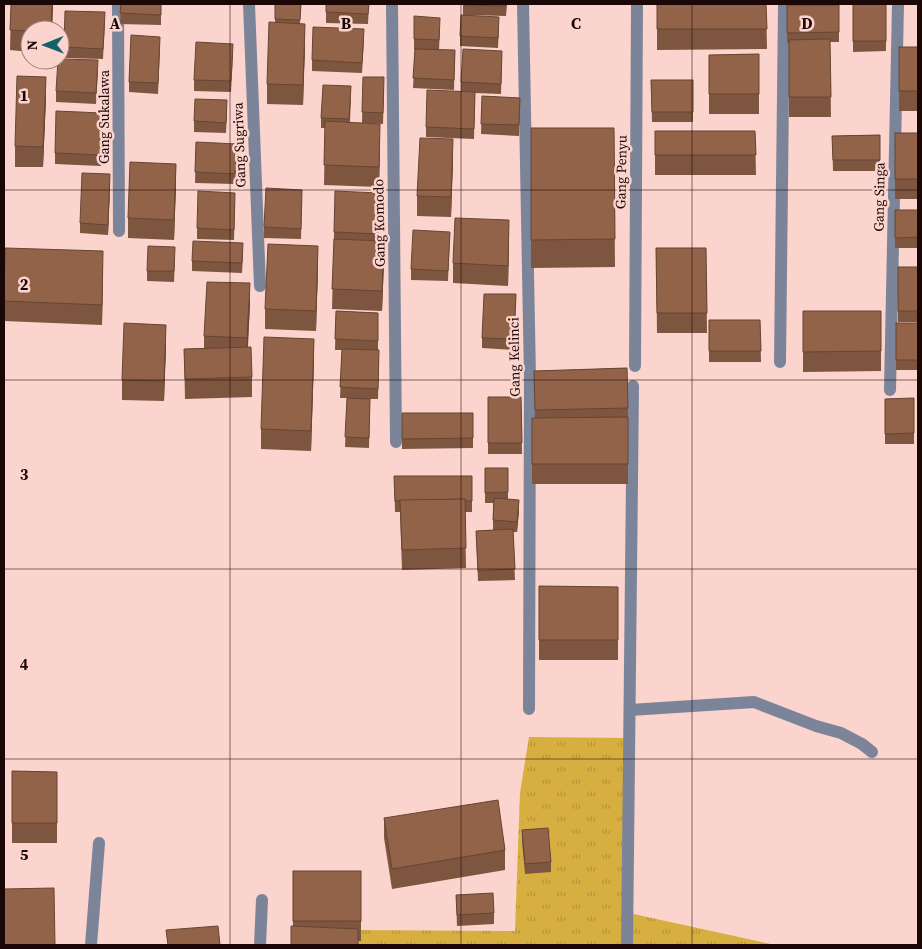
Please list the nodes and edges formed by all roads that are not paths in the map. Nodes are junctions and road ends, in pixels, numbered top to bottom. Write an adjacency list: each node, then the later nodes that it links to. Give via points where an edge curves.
1 (118, 4): 8 (street, Gang Sukalawa)
2 (249, 4): 9 (street, Gang Sugriwa)
3 (392, 4): 14 (street, Gang Komodo)
4 (523, 4): 15 (street, Gang Kelinci, via 530,378)
5 (637, 4): 11 (street, Gang Penyu)
6 (784, 4): 10 (street)
7 (898, 4): 13 (street, Gang Singa)
8 (119, 231)
9 (260, 286)
10 (780, 362)
11 (635, 366)
12 (633, 386): 16 (street)
13 (890, 390)
14 (396, 442)
15 (530, 709)
16 (630, 710): 17 (street, via 754,702 841,733); 22 (street)
17 (872, 752)
18 (99, 842): 20 (street)
19 (262, 900): 21 (street)
20 (90, 945)
21 (260, 945)
22 (628, 945)

